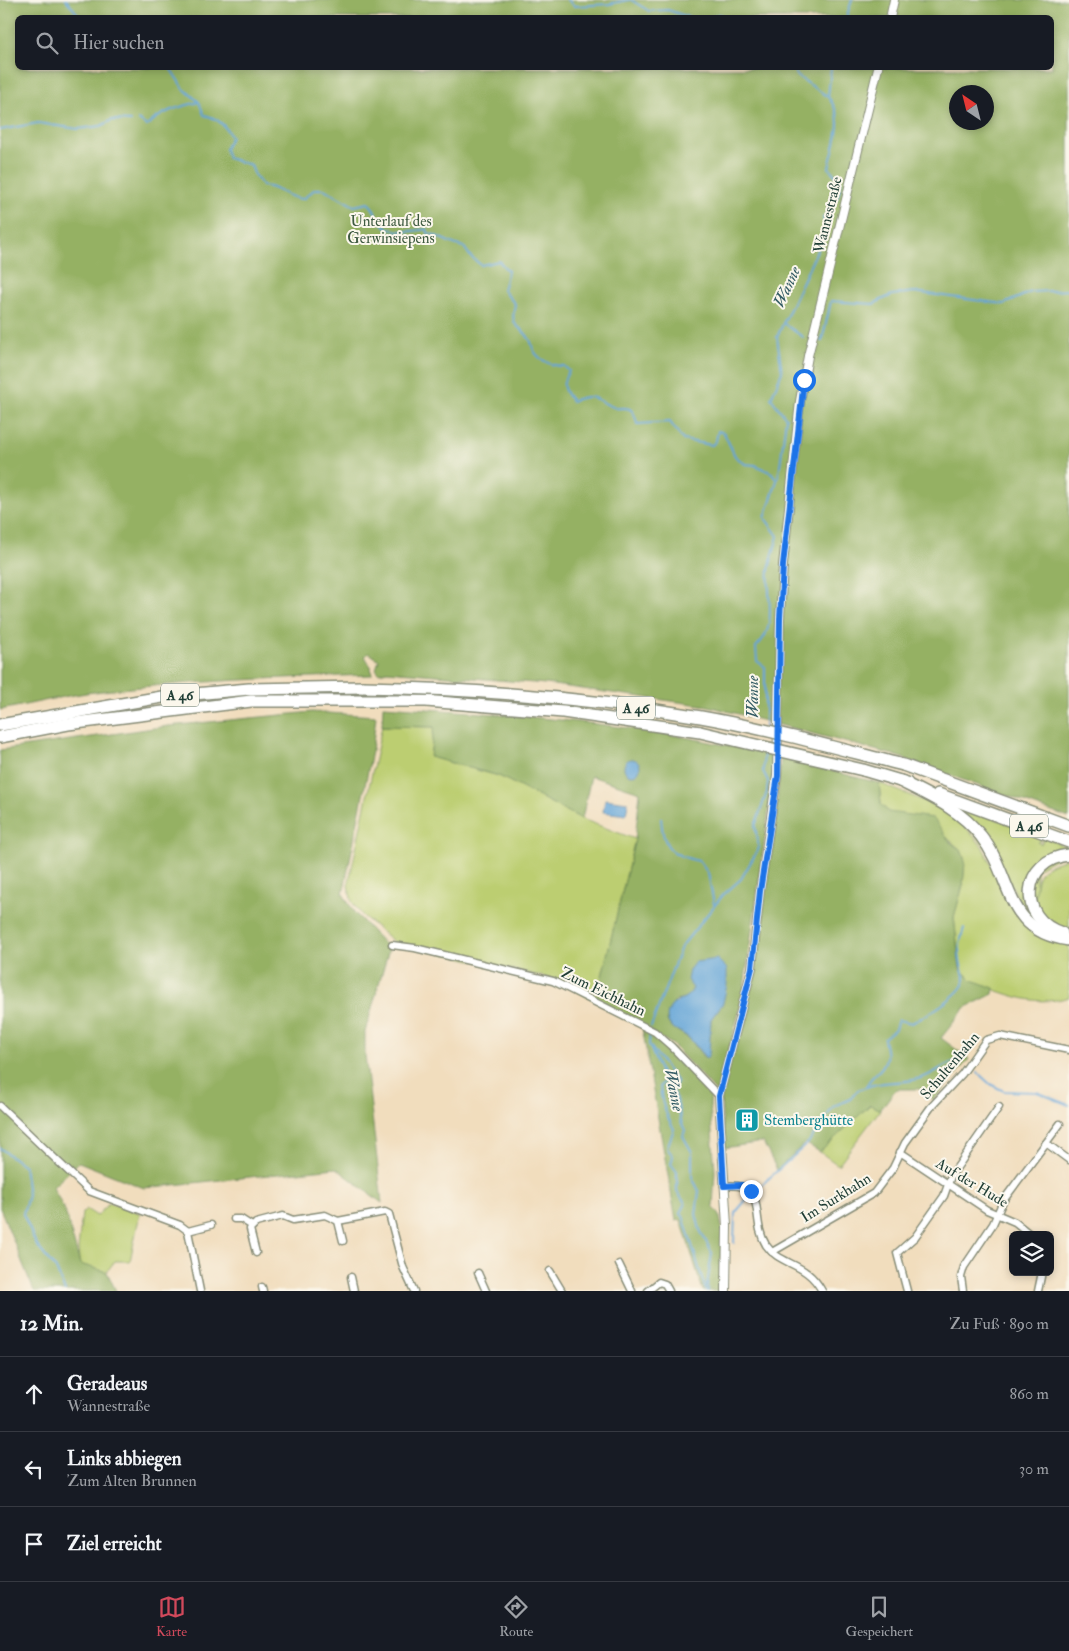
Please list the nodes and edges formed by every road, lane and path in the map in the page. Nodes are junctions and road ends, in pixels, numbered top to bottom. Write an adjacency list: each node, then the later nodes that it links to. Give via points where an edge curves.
1 (894, 0): 2 (street)
2 (891, 15)
3 (878, 70): 16 (street, Wannestraße, via 804,380 783,565 778,776 752,968)
4 (68, 724): 6 (highway, A 46); 7 (highway); 8 (highway, A 46, bridge, via 251,701 426,701 563,712 690,730)
5 (0, 725): 9 (highway, A 46, bridge, via 162,697 249,690 421,688 563,697 701,717 903,765)
6 (0, 738)
7 (0, 743)
8 (899, 781): 10 (highway, A 46); 13 (highway, via 946,804 968,821 991,851 1014,904 1024,918 1041,933)
9 (1069, 826)
10 (1069, 842)
11 (1069, 854): 12 (highway, via 1050,860 1040,868 1032,881 1030,893 1033,910 1040,921 1049,928)
12 (1069, 934)
13 (1069, 940)
14 (392, 945): 16 (street, Zum Eichhahn, via 553,981 655,1032)
15 (1069, 1050): 21 (street, Schultenhahn, via 991,1037 931,1107)
16 (719, 1096): 24 (street, Wannestraße)
17 (0, 1106): 30 (street, via 89,1191 180,1225)
18 (999, 1107): 23 (street)
19 (1060, 1124): 20 (street)
20 (1046, 1143): 22 (street); 25 (street)
21 (900, 1152): 23 (street, Auf der Hude); 33 (street, Im Surkhahn, via 893,1168 874,1193)
22 (1069, 1160)
23 (948, 1185): 25 (street, Auf der Hude); 50 (street, via 944,1196 915,1237 897,1255)
24 (724, 1186): 33 (street, via 742,1185 751,1191 761,1235); 48 (street, Wannestraße)
25 (996, 1215): 31 (street, Auf der Hude, via 1015,1222); 51 (street, via 963,1269)
26 (234, 1219): 29 (street, via 241,1219)
27 (338, 1221): 29 (street, via 325,1215 293,1220 283,1216); 32 (street); 42 (street, via 382,1211 390,1214 403,1267)
28 (211, 1225): 30 (street)
29 (252, 1226): 34 (street)
30 (188, 1231): 40 (street)
31 (1026, 1231)
32 (343, 1241)
33 (772, 1252): 49 (street, via 808,1272)
34 (256, 1253)
35 (619, 1264): 45 (street)
36 (550, 1271): 44 (street)
37 (478, 1273): 43 (street)
38 (1041, 1276): 52 (street)
39 (351, 1277): 41 (street)
40 (200, 1291)
41 (354, 1291)
42 (414, 1291)
43 (486, 1291)
44 (562, 1291)
45 (632, 1291)
46 (648, 1291): 47 (street, via 659,1282 665,1284)
47 (669, 1291)
48 (726, 1291)
49 (822, 1291)
50 (907, 1291)
51 (963, 1291)
52 (1038, 1291)

